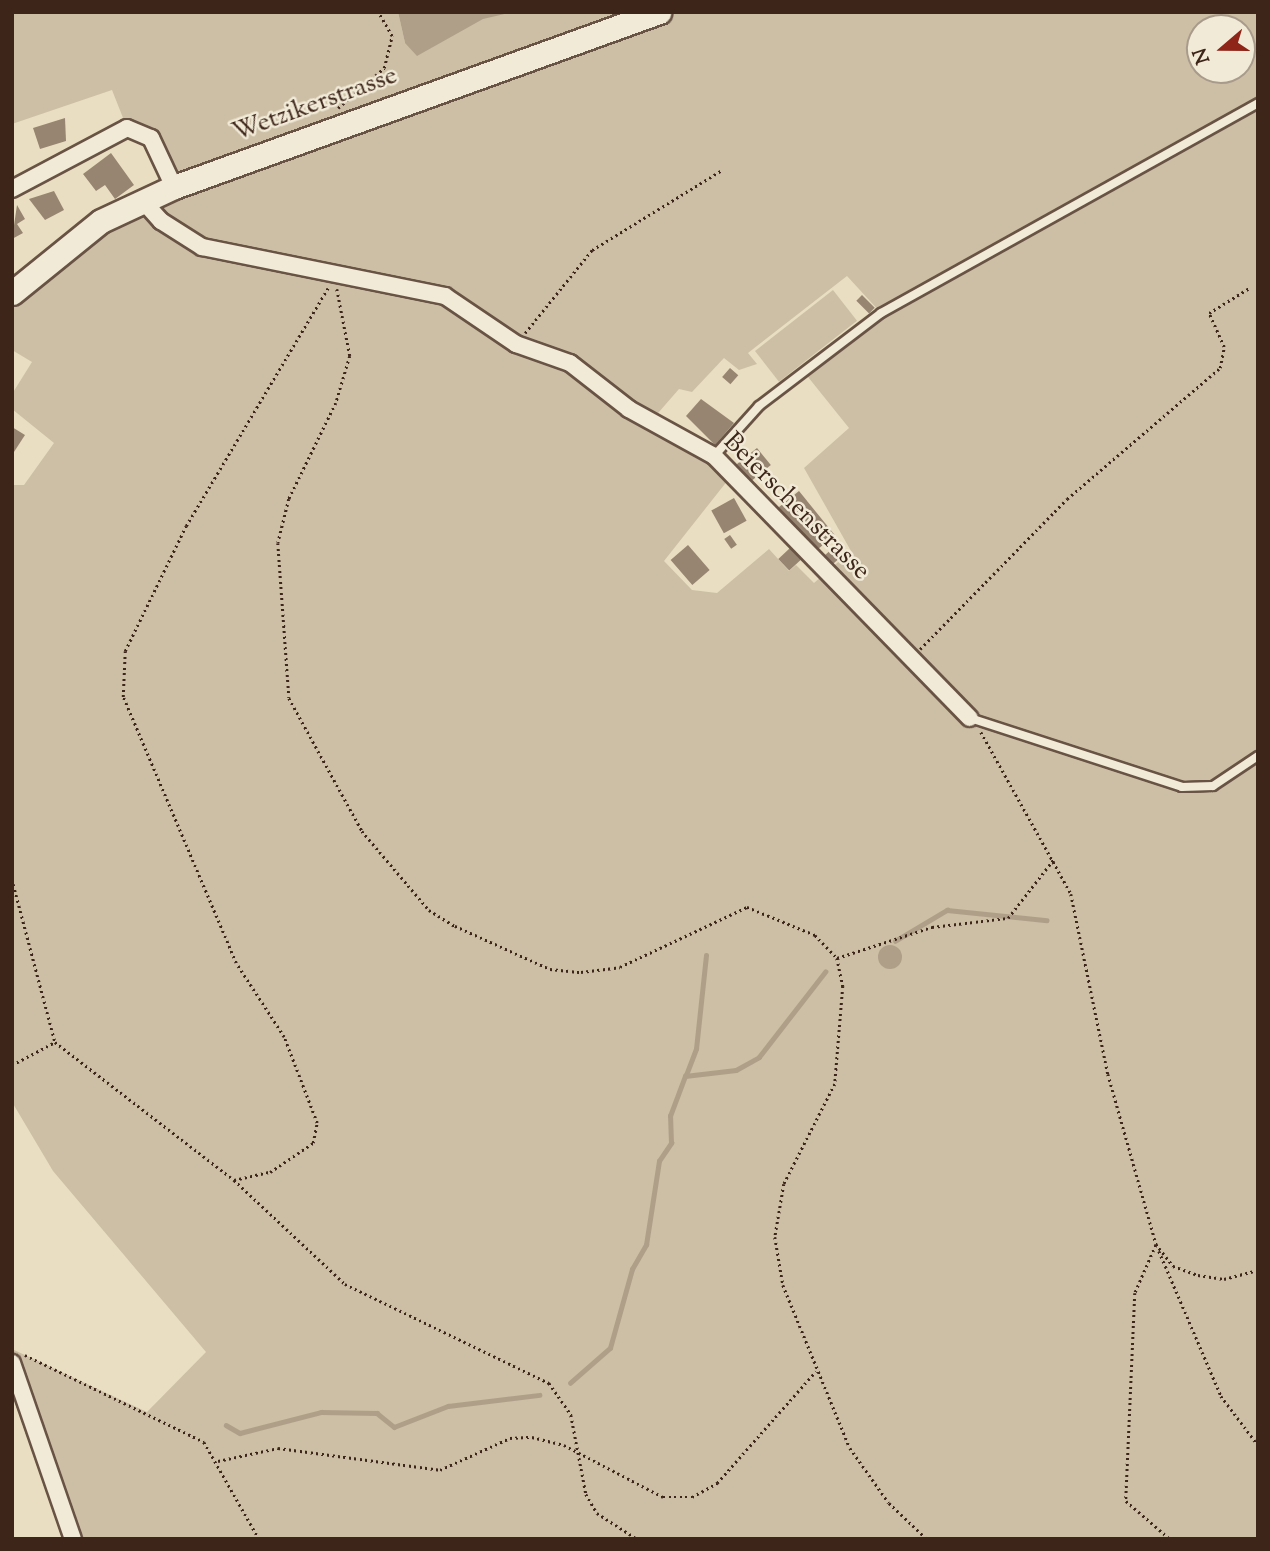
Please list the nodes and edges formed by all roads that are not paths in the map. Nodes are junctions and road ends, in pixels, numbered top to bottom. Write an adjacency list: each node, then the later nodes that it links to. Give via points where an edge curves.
1 (659, 12): 3 (street, Wetzikerstrasse)
2 (1258, 103): 7 (lane, via 881,313 759,406)
3 (174, 187): 4 (street, via 151,138 127,128); 5 (street, Wetzikerstrasse)
4 (12, 189)
5 (143, 201): 6 (street, Wetzikerstrasse, via 62,248); 7 (street, Beierschenstrasse, via 161,221 202,247 445,296 516,344 570,363 629,409)
6 (12, 293)
7 (714, 456): 8 (street, Beierschenstrasse)
8 (970, 718): 9 (lane, via 1182,787 1213,786)
9 (1258, 756)
10 (12, 1363): 11 (street)
11 (73, 1539)

